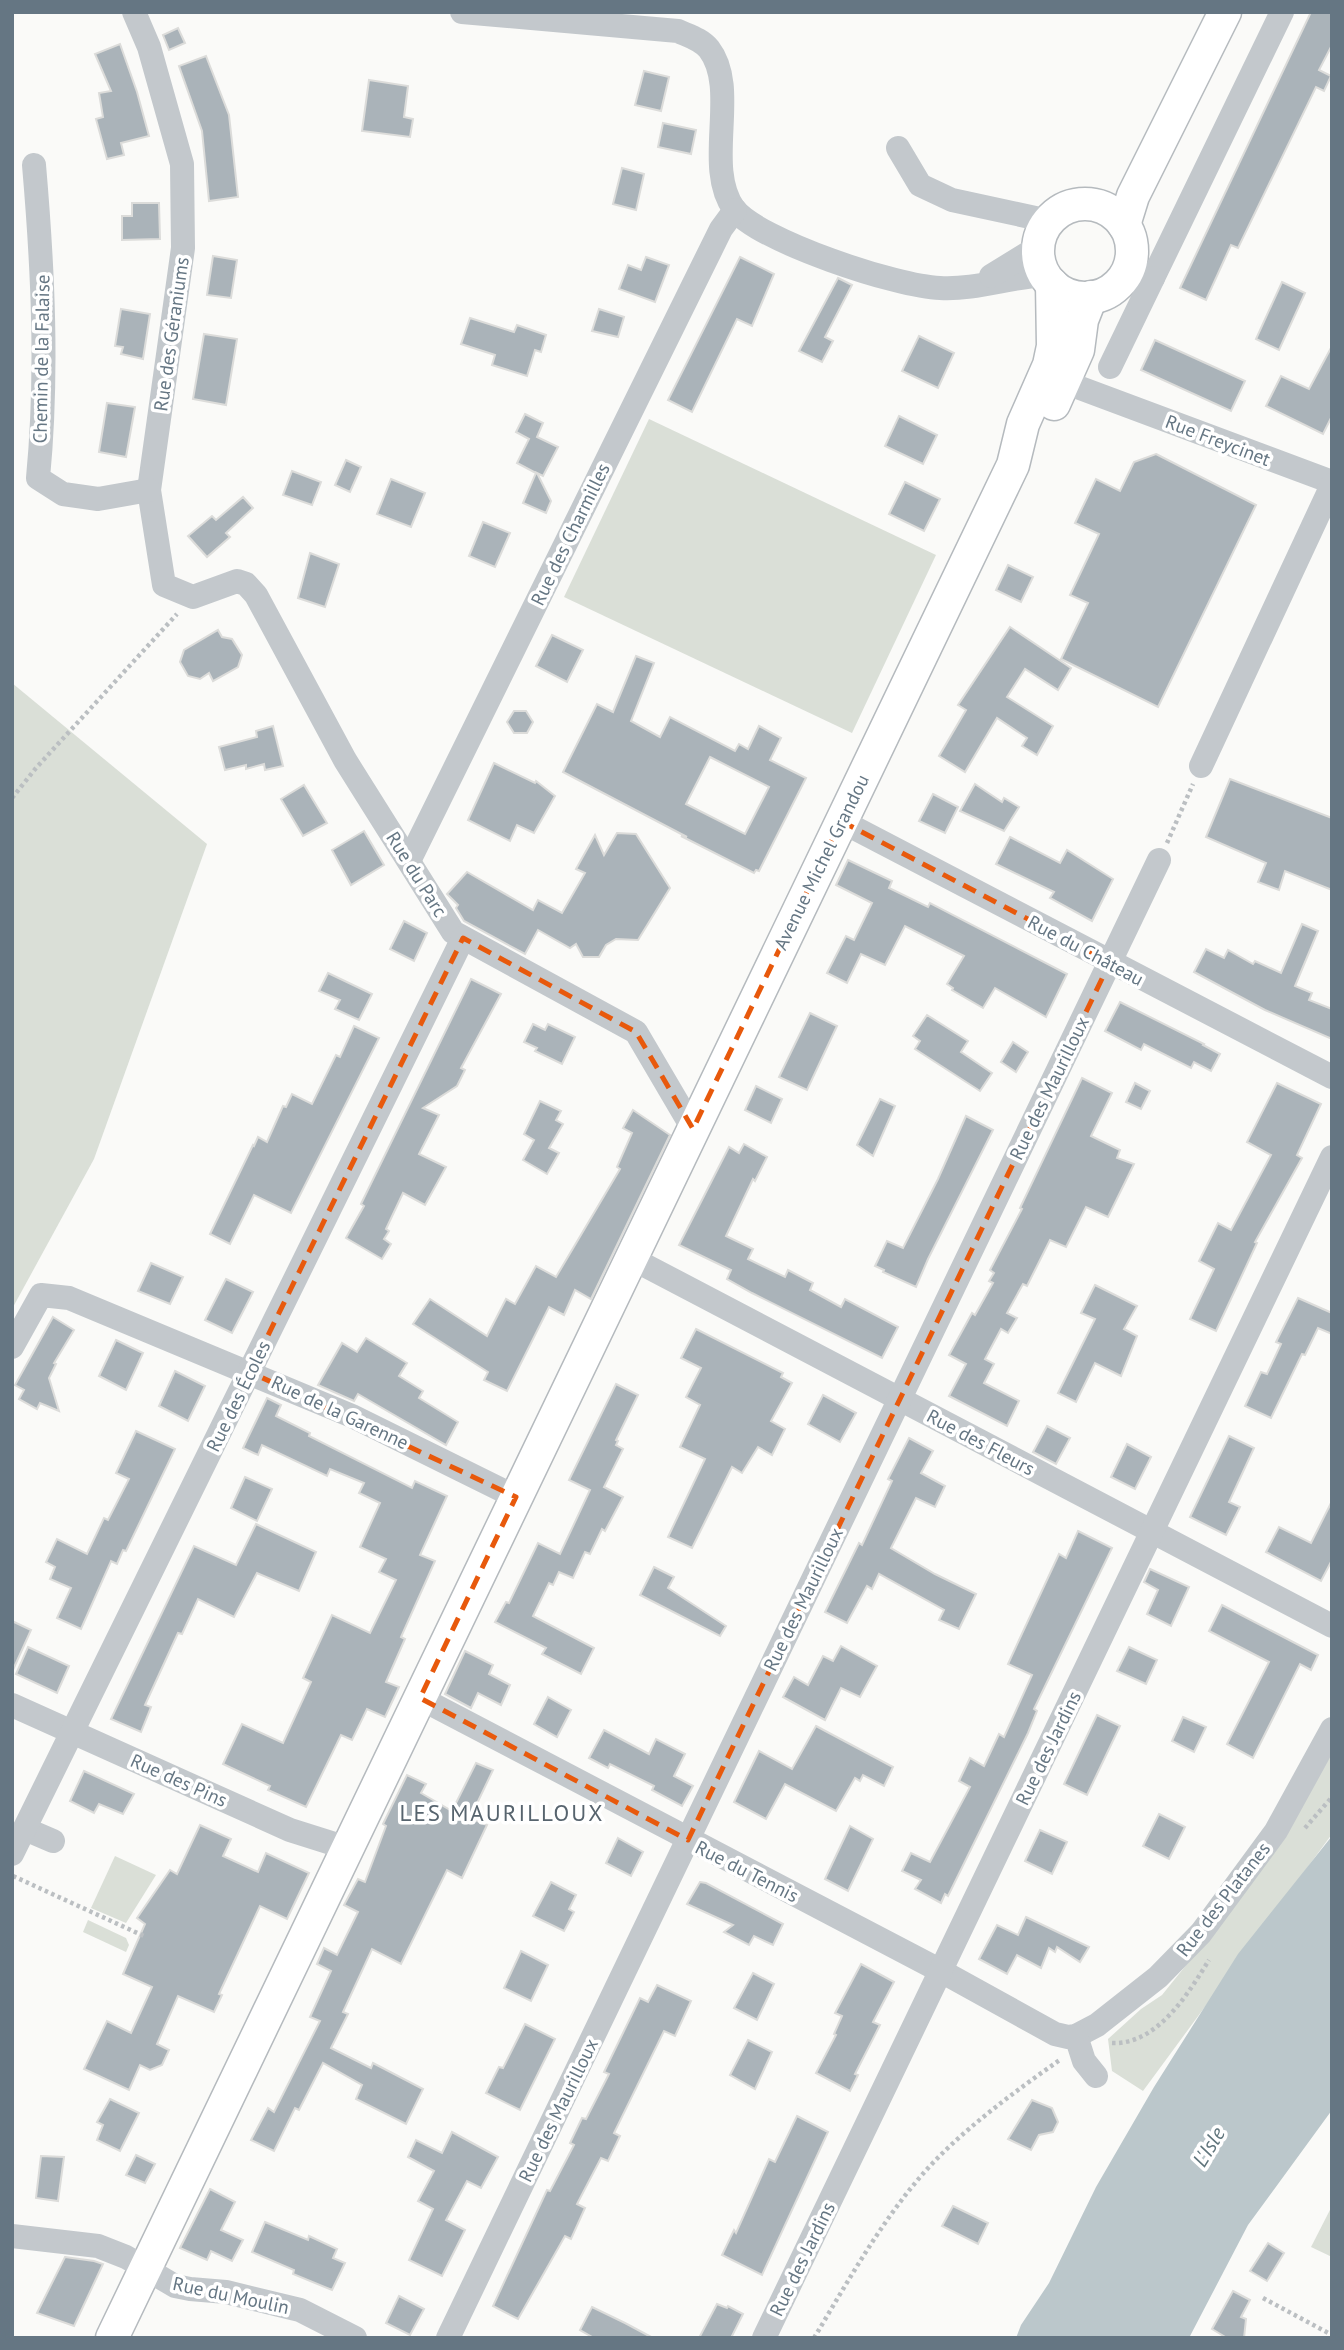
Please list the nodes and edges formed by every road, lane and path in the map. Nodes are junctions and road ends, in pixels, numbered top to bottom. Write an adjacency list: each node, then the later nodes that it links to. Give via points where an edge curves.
1 (134, 12): 21 (street, Rue des Géraniums, via 149,47 182,164 183,248)
2 (462, 12): 9 (street, via 678,31 698,39 718,65 721,170)
3 (1225, 12): 5 (main road)
4 (1282, 12): 12 (street)
5 (1172, 116): 8 (main road); 10 (main road)
6 (898, 148): 11 (street, via 920,185)
7 (34, 165): 21 (street, Chemin de la Falaise, via 43,281 44,417 38,478 63,494 98,499)
8 (1097, 205): 10 (main road); 11 (main road, via 1070,206)
9 (735, 210): 11 (street, via 765,232 843,264 914,285 971,285); 26 (street, Rue des Charmilles, via 721,229)
10 (1124, 225): 12 (main road)
11 (1046, 257): 13 (main road, via 1063,293); 14 (main road, Avenue Michel Grandou)
12 (1141, 273): 13 (main road); 16 (street)
13 (1091, 297): 15 (main road, Avenue Michel Grandou)
14 (1052, 320): 17 (street); 19 (main road, Avenue Michel Grandou, via 1049,365 1023,424)
15 (1078, 350): 17 (main road, Avenue Michel Grandou); 18 (street, via 1085,371)
16 (1110, 367)
17 (1064, 382): 18 (street, Rue Freycinet); 19 (main road, Avenue Michel Grandou, via 1041,433)
18 (1104, 397): 20 (street, Rue Freycinet)
19 (1013, 466): 25 (main road, Avenue Michel Grandou)
20 (1332, 483): 23 (street)
21 (149, 490): 22 (street, Rue des Géraniums, via 164,584)
22 (192, 597): 24 (path); 26 (street, Rue du Parc, via 237,582 256,595 345,761)
23 (1201, 766): 27 (path)
24 (12, 799)
25 (841, 821): 29 (street, Rue du Château); 31 (main road, Avenue Michel Grandou)
26 (409, 860): 28 (street, Rue du Parc, via 453,932)
27 (1159, 860): 29 (street, Rue des Maurilloux)
28 (463, 938): 31 (street, Rue du Parc, via 635,1032); 35 (street, Rue des Écoles)
29 (1110, 962): 30 (street, Rue du Château); 36 (street, Rue des Maurilloux)
30 (1332, 1077)
31 (693, 1129): 33 (main road, Avenue Michel Grandou)
32 (1332, 1157): 38 (street, Rue des Jardins)
33 (631, 1258): 36 (street, Rue des Fleurs); 37 (main road, Avenue Michel Grandou)
34 (12, 1347): 35 (street, Rue de la Garenne, via 41,1295 69,1298)
35 (250, 1371): 37 (street, Rue de la Garenne); 43 (street, Rue des Écoles)
36 (900, 1399): 38 (street, Rue des Fleurs); 45 (street, Rue des Maurilloux)
37 (516, 1497): 40 (main road, Avenue Michel Grandou)
38 (1152, 1532): 39 (street, Rue des Fleurs); 51 (street, Rue des Jardins)
39 (1332, 1626)
40 (420, 1698): 45 (street, Rue du Tennis); 47 (main road, Avenue Michel Grandou)
41 (12, 1705): 43 (street, Rue des Pins)
42 (1332, 1729): 52 (street, Rue des Platanes, via 1276,1831 1201,1933)
43 (72, 1732): 44 (street, Rue des Écoles); 47 (street, Rue des Pins, via 290,1830)
44 (25, 1829): 46 (street); 48 (street, Rue des Écoles)
45 (688, 1840): 51 (street, Rue du Tennis); 60 (street, Rue des Maurilloux)
46 (53, 1841)
47 (347, 1848): 55 (main road, Avenue Michel Grandou)
48 (12, 1854)
49 (12, 1876): 50 (path)
50 (146, 1937)
51 (941, 1970): 52 (street, Rue du Tennis); 61 (street, Rue des Jardins)
52 (1078, 2043): 53 (street); 62 (path, via 961,2136 920,2177)
53 (1096, 2076)
54 (12, 2235): 55 (street, Rue du Moulin, via 98,2246)
55 (145, 2269): 58 (main road, Avenue Michel Grandou); 59 (street, Rue du Moulin, via 175,2286 226,2292 300,2310)
56 (1263, 2298): 57 (path)
57 (1332, 2335)
58 (112, 2338)
59 (355, 2338)
60 (448, 2338)
61 (764, 2338)
62 (814, 2338)

